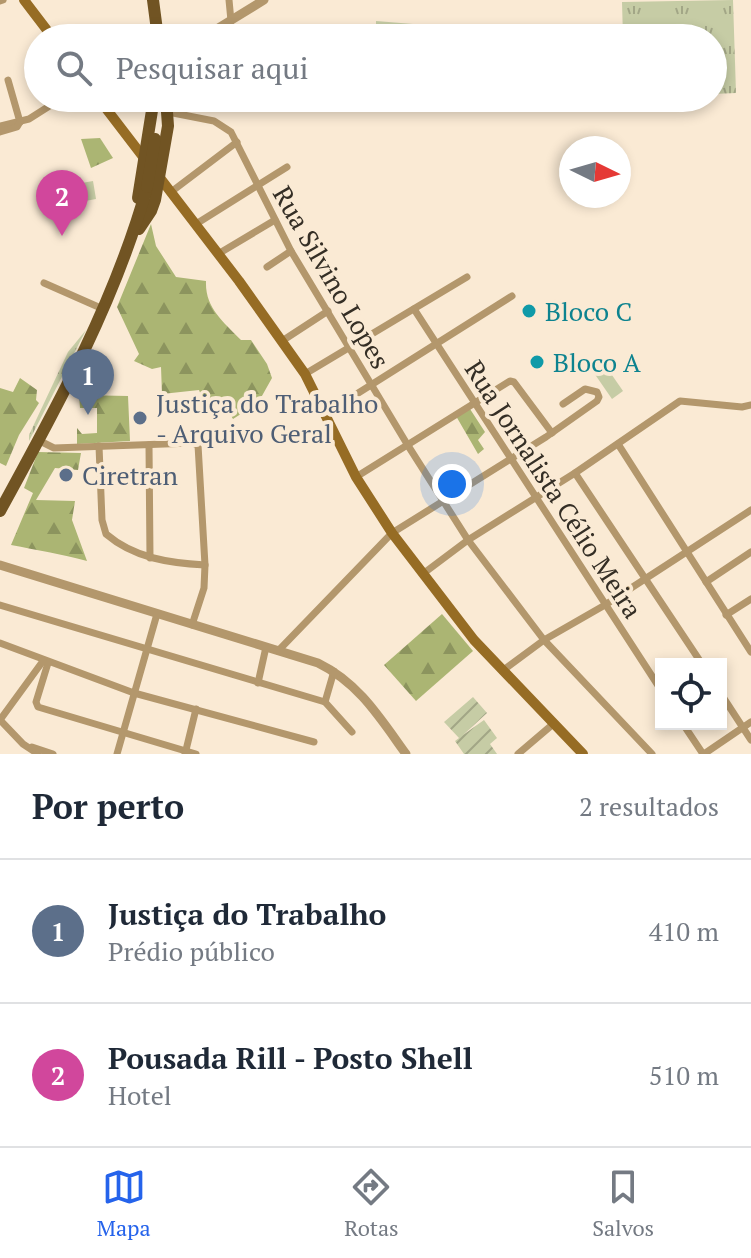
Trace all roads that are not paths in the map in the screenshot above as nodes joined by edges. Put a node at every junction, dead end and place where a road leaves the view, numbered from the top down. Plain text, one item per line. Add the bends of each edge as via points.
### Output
1 (24, 0) edge
2 (153, 0) edge
3 (229, 0) edge
4 (264, 0) edge
5 (231, 21) junction
6 (42, 24) edge
7 (156, 24) edge
8 (226, 24) edge
9 (8, 80) dead end
10 (38, 112) edge
11 (109, 112) edge
12 (154, 112) edge
13 (156, 112) edge
14 (166, 112) edge
15 (188, 112) edge
16 (20, 122) junction
17 (0, 126) edge
18 (0, 132) edge
19 (237, 142) junction
20 (145, 159) junction
21 (287, 167) dead end
22 (160, 177) junction
23 (256, 186) junction
24 (171, 192) junction
25 (275, 220) junction
26 (196, 224) junction
27 (135, 232) junction
28 (129, 245) junction
29 (291, 251) junction
30 (218, 254) junction
31 (267, 267) dead end
32 (467, 277) dead end
33 (44, 283) dead end
34 (512, 296) dead end
35 (414, 309) junction
36 (105, 310) junction
37 (328, 311) junction
38 (282, 341) junction
39 (438, 344) junction
40 (352, 348) junction
41 (305, 374) junction
42 (372, 386) junction
43 (474, 401) junction
44 (563, 404) dead end
45 (751, 405) edge
46 (325, 414) junction
47 (552, 433) junction
48 (38, 440) junction
49 (407, 444) junction
50 (618, 444) junction
51 (149, 445) junction
52 (99, 446) junction
53 (511, 459) junction
54 (575, 473) junction
55 (356, 477) junction
56 (535, 498) junction
57 (444, 500) junction
58 (751, 510) edge
59 (0, 511) edge
60 (392, 533) junction
61 (468, 540) junction
62 (687, 551) junction
63 (751, 552) edge
64 (150, 558) junction
65 (0, 565) edge
66 (205, 565) junction
67 (424, 573) junction
68 (646, 578) junction
69 (706, 582) junction
70 (751, 599) edge
71 (0, 605) edge
72 (605, 605) junction
73 (157, 614) junction
74 (726, 615) junction
75 (192, 625) junction
76 (544, 640) junction
77 (0, 643) edge
78 (266, 647) junction
79 (749, 647) edge
80 (148, 649) junction
81 (278, 651) junction
82 (698, 658) edge
83 (45, 662) junction
84 (334, 671) junction
85 (502, 671) junction
86 (655, 681) edge
87 (258, 683) junction
88 (134, 693) junction
89 (325, 702) junction
90 (727, 703) edge
91 (196, 709) junction
92 (0, 720) edge
93 (751, 722) edge
94 (552, 725) junction
95 (743, 728) junction
96 (687, 730) edge
97 (122, 732) junction
98 (352, 732) dead end
99 (751, 740) edge
100 (314, 742) dead end
101 (23, 744) junction
102 (186, 752) edge
103 (38, 754) edge
104 (53, 754) edge
105 (117, 754) edge
106 (196, 754) edge
107 (406, 754) edge
108 (518, 754) edge
109 (583, 754) edge
110 (652, 754) edge
111 (703, 754) edge

1 - 6 main road
2 - 7 main road
3 - 5 street
4 - 5 street
5 - 8 street
9 - 16 street
10 - 16 street
11 - 20 main road
12 - 20 main road
13 - 27 main road, bridge
14 - 22 main road
15 - 19 street via 214,121
16 - 17 street
16 - 18 street
19 - 23 street, Rua Silvino Lopes
19 - 24 street
20 - 22 main road
20 - 28 main road
21 - 23 street
22 - 24 main road
22 - 27 main road via 151,211
23 - 25 street, Rua Silvino Lopes
23 - 26 street
24 - 26 main road
25 - 29 street, Rua Silvino Lopes
25 - 30 street
26 - 30 main road
27 - 28 main road
28 - 36 main road
29 - 31 street
29 - 37 street, Rua Silvino Lopes
30 - 38 main road
32 - 35 street
33 - 36 street
34 - 39 street
35 - 39 street, Rua Jornalista Célio Meira
35 - 40 street
36 - 48 main road
37 - 38 street
37 - 40 street, Rua Silvino Lopes
38 - 41 main road
39 - 42 street
39 - 43 street, Rua Jornalista Célio Meira
40 - 41 street
40 - 42 street, Rua Silvino Lopes
41 - 46 main road
42 - 46 street
42 - 49 street, Rua Silvino Lopes
43 - 47 street via 514,382
43 - 49 street
43 - 53 street, Rua Jornalista Célio Meira
44 - 47 street via 585,389 599,397
45 - 50 street via 680,401
46 - 55 main road
47 - 53 street
48 - 52 street via 54,448
48 - 59 main road
49 - 55 street
49 - 57 street, Rua Silvino Lopes
50 - 54 street
50 - 62 street
51 - 52 street
51 - 64 street
51 - 66 street via 199,448
52 - 64 street via 103,528 111,538
53 - 56 street, Rua Jornalista Célio Meira
53 - 57 street
54 - 56 street
54 - 68 street
55 - 60 main road
56 - 61 street
56 - 72 street, Rua Jornalista Célio Meira
57 - 60 street
57 - 61 street, Rua Silvino Lopes
58 - 62 street
60 - 67 main road
60 - 81 street
61 - 67 street
61 - 76 street, Rua Silvino Lopes
62 - 68 street
62 - 69 street
63 - 69 street
64 - 66 street
65 - 73 street
66 - 75 street
67 - 85 main road
68 - 72 street
68 - 82 street
69 - 74 street
70 - 74 street
71 - 80 street
72 - 76 street
72 - 86 street, Rua Jornalista Célio Meira
73 - 75 street
73 - 80 street
74 - 79 street
75 - 78 street
76 - 85 street
76 - 110 street, Rua Silvino Lopes
77 - 83 street
78 - 81 street
78 - 87 street
80 - 87 street
80 - 88 street
81 - 84 street
83 - 88 street
83 - 92 street
83 - 97 street via 38,707
84 - 89 street
84 - 107 street via 368,700
85 - 94 main road
87 - 89 street
88 - 91 street
88 - 97 street
89 - 98 street
90 - 95 street
91 - 100 street
91 - 102 street
92 - 101 street
93 - 95 street
94 - 108 street
94 - 109 main road
95 - 99 street
95 - 111 street
96 - 111 street
97 - 102 street
97 - 105 street
101 - 103 street
101 - 104 street
102 - 106 street

